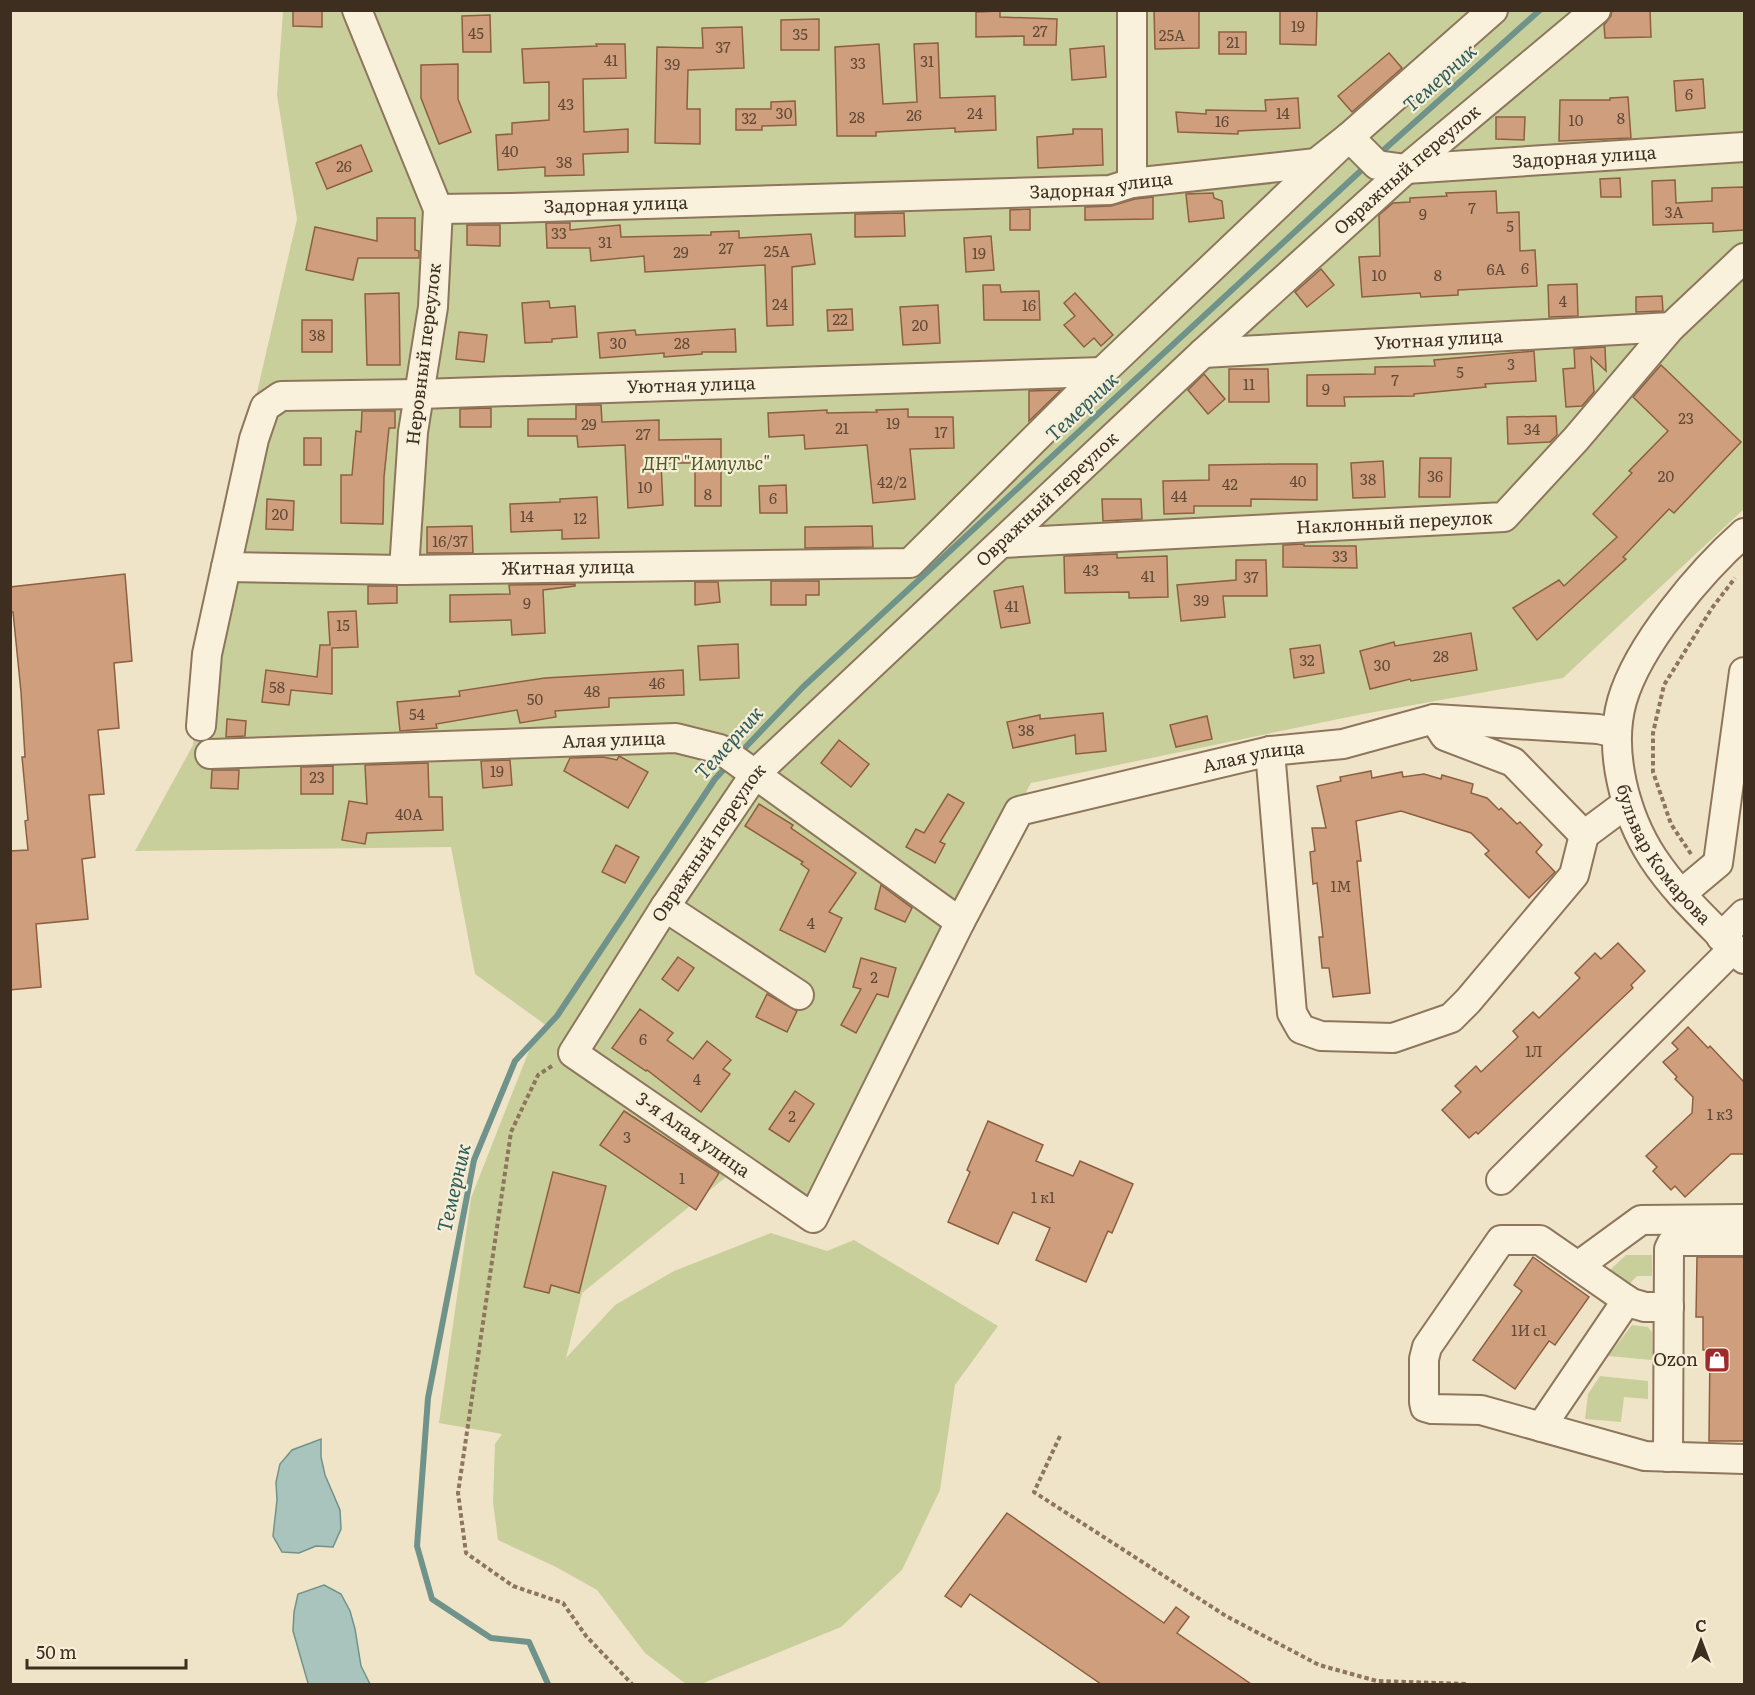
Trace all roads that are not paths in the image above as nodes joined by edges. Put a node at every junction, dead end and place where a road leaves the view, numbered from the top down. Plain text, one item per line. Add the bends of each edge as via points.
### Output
1 (357, 10) edge
2 (1132, 10) edge
3 (1493, 10) edge
4 (1596, 10) edge
5 (1349, 137) junction
6 (1744, 147) edge
7 (1406, 169) junction
8 (1132, 183) junction
9 (438, 208) junction
10 (1744, 258) edge
11 (1671, 327) junction
12 (1203, 353) junction
13 (1102, 372) junction
14 (420, 394) junction
15 (1003, 543) junction
16 (1739, 552) edge
17 (226, 567) junction
18 (404, 570) junction
19 (1744, 672) edge
20 (1434, 719) junction
21 (201, 726) dead end
22 (1616, 733) junction
23 (1270, 751) junction
24 (210, 754) dead end
25 (755, 774) junction
26 (1627, 803) junction
27 (1584, 835) junction
28 (1681, 894) junction
29 (665, 908) junction
30 (1744, 914) edge
31 (960, 922) junction
32 (1733, 948) edge
33 (800, 994) dead end
34 (573, 1053) joint
35 (1501, 1180) dead end
36 (813, 1218) joint
37 (1744, 1220) edge
38 (1744, 1241) edge
39 (1578, 1266) junction
40 (1627, 1300) junction
41 (1669, 1307) junction
42 (1540, 1427) junction
43 (1668, 1457) junction
44 (1744, 1459) edge

1 - 9 street, Неровный переулок
2 - 8 street
3 - 5 street
4 - 7 street, Овражный переулок
5 - 7 street, Задорная улица via 1377,165
5 - 8 street, Задорная улица via 1316,163
5 - 13 street
6 - 7 street, Задорная улица
7 - 12 street, Овражный переулок
8 - 9 street, Задорная улица via 1110,190
9 - 14 street, Неровный переулок via 433,307
10 - 11 street, Наклонный переулок
11 - 12 street, Уютная улица
11 - 15 street, Наклонный переулок via 1504,517
12 - 15 street, Овражный переулок
13 - 14 street, Уютная улица
13 - 18 street, Житная улица via 910,563
14 - 17 street, Уютная улица via 281,396 265,407 254,439
14 - 18 street, Неровный переулок via 413,432
15 - 25 street, Овражный переулок
16 - 22 street, бульвар Комарова via 1706,570 1655,636 1622,700
17 - 18 street, Житная улица
17 - 21 street via 207,654
19 - 28 street via 1718,863
20 - 22 street, Алая улица
20 - 23 street, Алая улица via 1343,744
20 - 27 street via 1445,736 1513,762
22 - 26 street, бульвар Комарова
23 - 27 street via 1292,1013 1301,1029 1321,1036 1393,1038 1452,1018 1574,875
23 - 31 street, Алая улица via 1018,810
24 - 25 street, Алая улица via 676,738 720,749
25 - 29 street, Овражный переулок
25 - 31 street, Алая улица
26 - 27 street
26 - 28 street, бульвар Комарова via 1653,858
28 - 32 street, бульвар Комарова
29 - 33 street
29 - 34 street, Овражный переулок
30 - 32 street
31 - 36 street, Алая улица
32 - 35 street
34 - 36 street, 3-я Алая улица
37 - 39 street via 1641,1220
38 - 41 street via 1672,1243
39 - 40 street
39 - 42 street via 1540,1240 1501,1240 1425,1353 1425,1407 1481,1410
40 - 41 street via 1637,1306
40 - 42 street
41 - 43 street
42 - 43 street via 1645,1456
43 - 44 street

